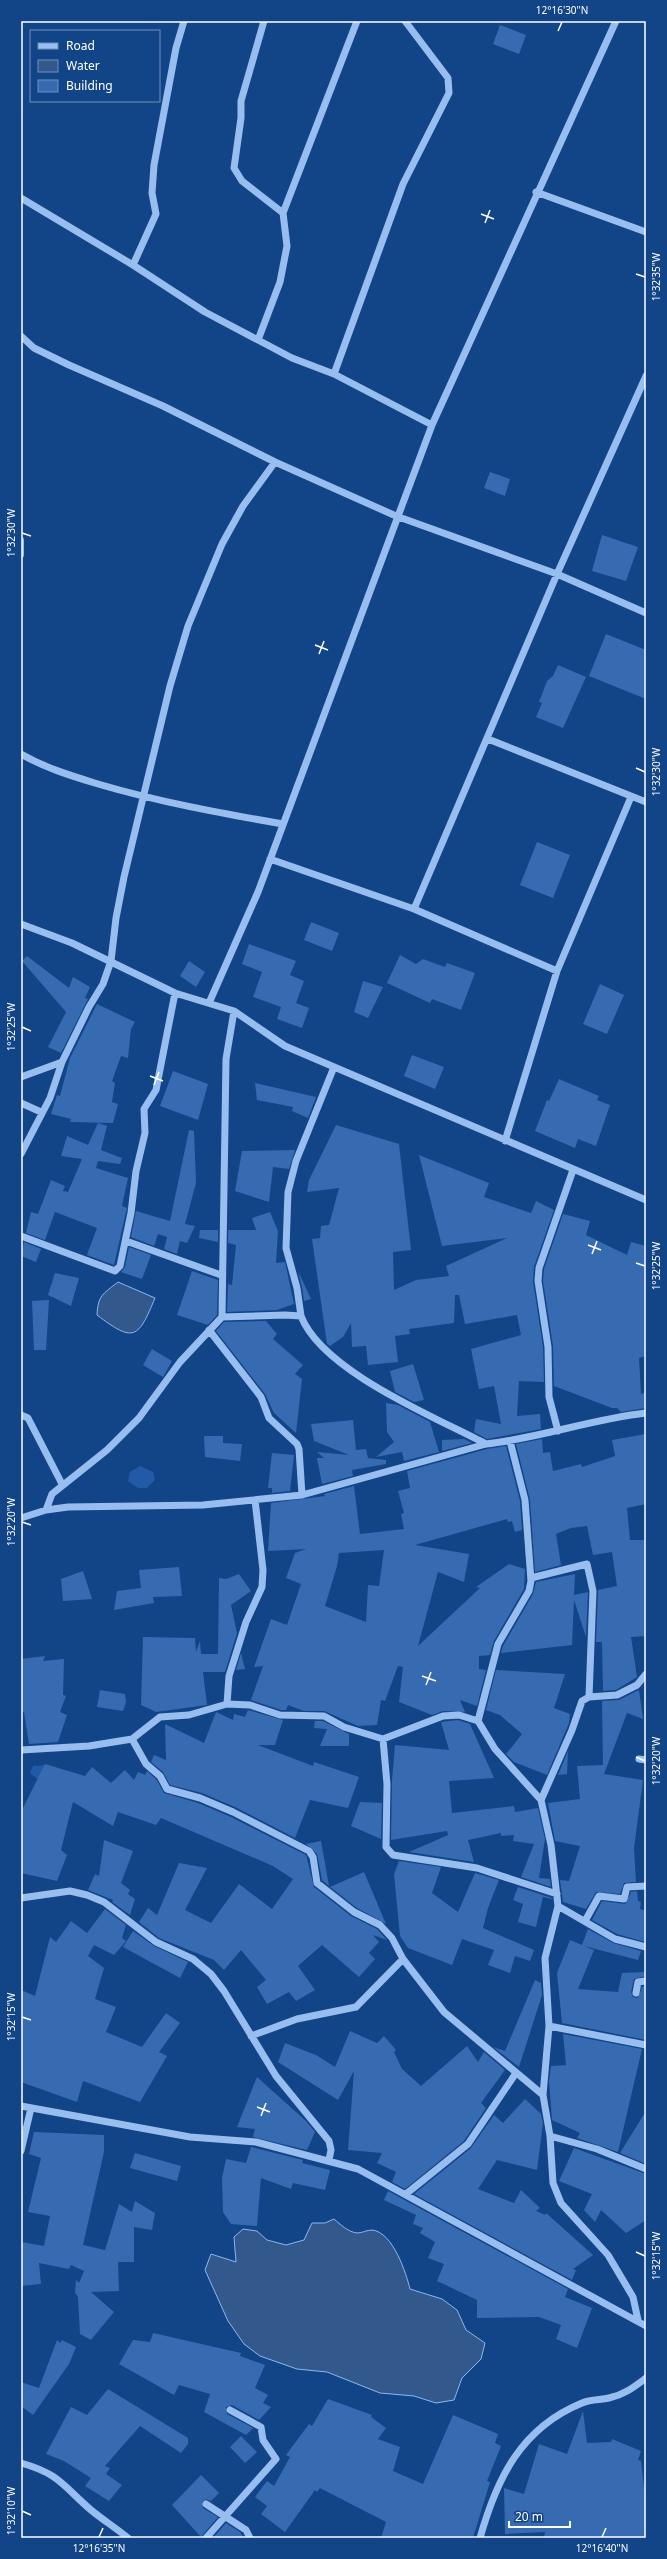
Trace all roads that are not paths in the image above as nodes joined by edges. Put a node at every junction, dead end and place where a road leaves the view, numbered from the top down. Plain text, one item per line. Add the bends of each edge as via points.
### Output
1 (184, 21) edge
2 (264, 21) edge
3 (357, 21) edge
4 (405, 21) edge
5 (616, 21) edge
6 (536, 192) junction
7 (21, 198) edge
8 (282, 213) junction
9 (646, 232) edge
10 (133, 265) junction
11 (21, 336) edge
12 (258, 340) junction
13 (334, 374) junction
14 (646, 376) edge
15 (432, 425) junction
16 (275, 462) junction
17 (396, 516) junction
18 (557, 574) junction
19 (646, 613) edge
20 (488, 740) junction
21 (21, 754) edge
22 (631, 797) junction
23 (144, 798) junction
24 (646, 802) edge
25 (283, 824) junction
26 (270, 859) junction
27 (414, 909) junction
28 (21, 924) edge
29 (111, 961) junction
30 (557, 971) junction
31 (175, 992) junction
32 (209, 1003) junction
33 (234, 1011) junction
34 (62, 1062) junction
35 (334, 1067) junction
36 (21, 1077) edge
37 (21, 1103) edge
38 (41, 1112) junction
39 (505, 1141) junction
40 (21, 1154) edge
41 (574, 1170) junction
42 (646, 1200) edge
43 (21, 1236) edge
44 (126, 1241) junction
45 (221, 1275) junction
46 (301, 1316) junction
47 (222, 1317) junction
48 (209, 1330) junction
49 (646, 1413) edge
50 (21, 1415) edge
51 (558, 1431) junction
52 (510, 1441) junction
53 (486, 1444) junction
54 (62, 1484) junction
55 (302, 1495) junction
56 (255, 1500) junction
57 (46, 1510) junction
58 (21, 1518) edge
59 (531, 1578) junction
60 (646, 1674) edge
61 (588, 1697) junction
62 (227, 1704) junction
63 (478, 1721) junction
64 (132, 1739) junction
65 (383, 1739) junction
66 (21, 1750) edge
67 (541, 1800) junction
68 (646, 1886) edge
69 (557, 1894) junction
70 (21, 1898) edge
71 (558, 1906) junction
72 (585, 1921) junction
73 (646, 1947) edge
74 (403, 1959) junction
75 (646, 1981) edge
76 (636, 1993) dead end
77 (549, 2026) junction
78 (251, 2036) junction
79 (646, 2045) edge
80 (516, 2074) junction
81 (543, 2095) junction
82 (21, 2106) edge
83 (31, 2108) junction
84 (550, 2136) junction
85 (21, 2151) edge
86 (329, 2160) junction
87 (646, 2169) edge
88 (406, 2194) junction
89 (638, 2320) junction
90 (646, 2326) edge
91 (646, 2378) edge
92 (230, 2410) dead end
93 (21, 2463) edge
94 (206, 2504) dead end
95 (225, 2515) junction
96 (128, 2538) edge
97 (206, 2538) edge
98 (250, 2538) edge
99 (480, 2538) edge

1 - 10 street via 176,48 154,165 152,193 156,214
2 - 8 street via 241,101 234,168 242,181
3 - 8 street
4 - 13 street via 448,78 449,93 403,184
5 - 6 street
6 - 9 street
6 - 15 street
7 - 10 street
8 - 12 street via 287,246 280,282
10 - 12 street via 193,304
11 - 16 street via 34,348 163,406
12 - 13 street via 292,358
13 - 15 street
14 - 18 street
15 - 17 street
16 - 17 street
16 - 23 street via 243,506 222,544 188,626 170,686
17 - 18 street
17 - 25 street
18 - 19 street
18 - 20 street
20 - 22 street
20 - 27 street
21 - 23 street via 34,762 71,776
22 - 24 street
22 - 30 street
23 - 25 street
23 - 29 street via 124,876
25 - 26 street
26 - 27 street
26 - 32 street
27 - 30 street
28 - 29 street
29 - 31 street
29 - 34 street via 103,984
30 - 39 street
31 - 32 street
31 - 44 street via 156,1090 144,1110 145,1133 136,1171
32 - 33 street
33 - 35 street via 285,1046
33 - 45 street via 226,1059
34 - 36 street
34 - 38 street via 50,1098
35 - 39 street
35 - 46 street via 306,1136 288,1192 286,1248 297,1288
37 - 38 street
38 - 40 street
39 - 41 street
41 - 42 street
41 - 51 street via 539,1268 538,1281 548,1348 549,1396
43 - 44 street via 115,1270 120,1266
44 - 45 street
45 - 47 street
46 - 47 street
46 - 53 street via 306,1330 346,1369
47 - 48 street
48 - 54 street via 180,1362 139,1418 107,1450
48 - 55 street via 261,1397 269,1418 297,1444
49 - 51 street via 611,1417
50 - 54 street via 28,1418
51 - 52 street
52 - 53 street
52 - 59 street via 525,1500
53 - 55 street
54 - 57 street via 52,1494
55 - 56 street
56 - 57 street via 202,1505 68,1507
56 - 62 street via 263,1570 262,1587 246,1622 229,1676
57 - 58 street
59 - 61 street via 587,1564 593,1591
59 - 63 street via 529,1591 498,1644
60 - 61 street via 637,1685 617,1695
61 - 67 street via 582,1701
62 - 64 street via 189,1715 160,1717
62 - 65 street via 250,1704 280,1715 324,1716 344,1727
63 - 65 street via 451,1714
63 - 67 street via 495,1748
64 - 66 street via 89,1746
64 - 74 street via 146,1764 160,1776 167,1790 200,1798 234,1812 309,1851 313,1857 317,1883 354,1912 380,1925 392,1938
65 - 69 street via 387,1784 386,1847 392,1855 497,1872
67 - 69 street via 551,1844
68 - 72 street via 627,1887 624,1899 599,1896
69 - 71 street
70 - 78 street via 70,1891 104,1902 156,1942 193,1958 211,1974
71 - 72 street
71 - 77 street via 545,1951
72 - 73 street via 615,1939
74 - 78 street via 356,2007 297,2020
74 - 80 street via 444,2012
75 - 76 street via 638,1982
77 - 79 street
77 - 81 street
78 - 86 street via 276,2076 329,2142
80 - 81 street
80 - 88 street via 468,2144
81 - 84 street
82 - 83 street
83 - 85 street
83 - 86 street via 190,2137 256,2142
84 - 87 street via 597,2149
84 - 89 street via 553,2183 561,2203 608,2255 633,2297
86 - 88 street via 358,2169
88 - 89 street via 523,2260
89 - 90 street
91 - 99 street via 619,2396 586,2401 572,2408 524,2443 514,2454 496,2491
92 - 95 street via 261,2427 263,2440 276,2458
93 - 96 street via 48,2472 67,2485 89,2508
94 - 95 street
95 - 97 street
95 - 98 street via 246,2530

